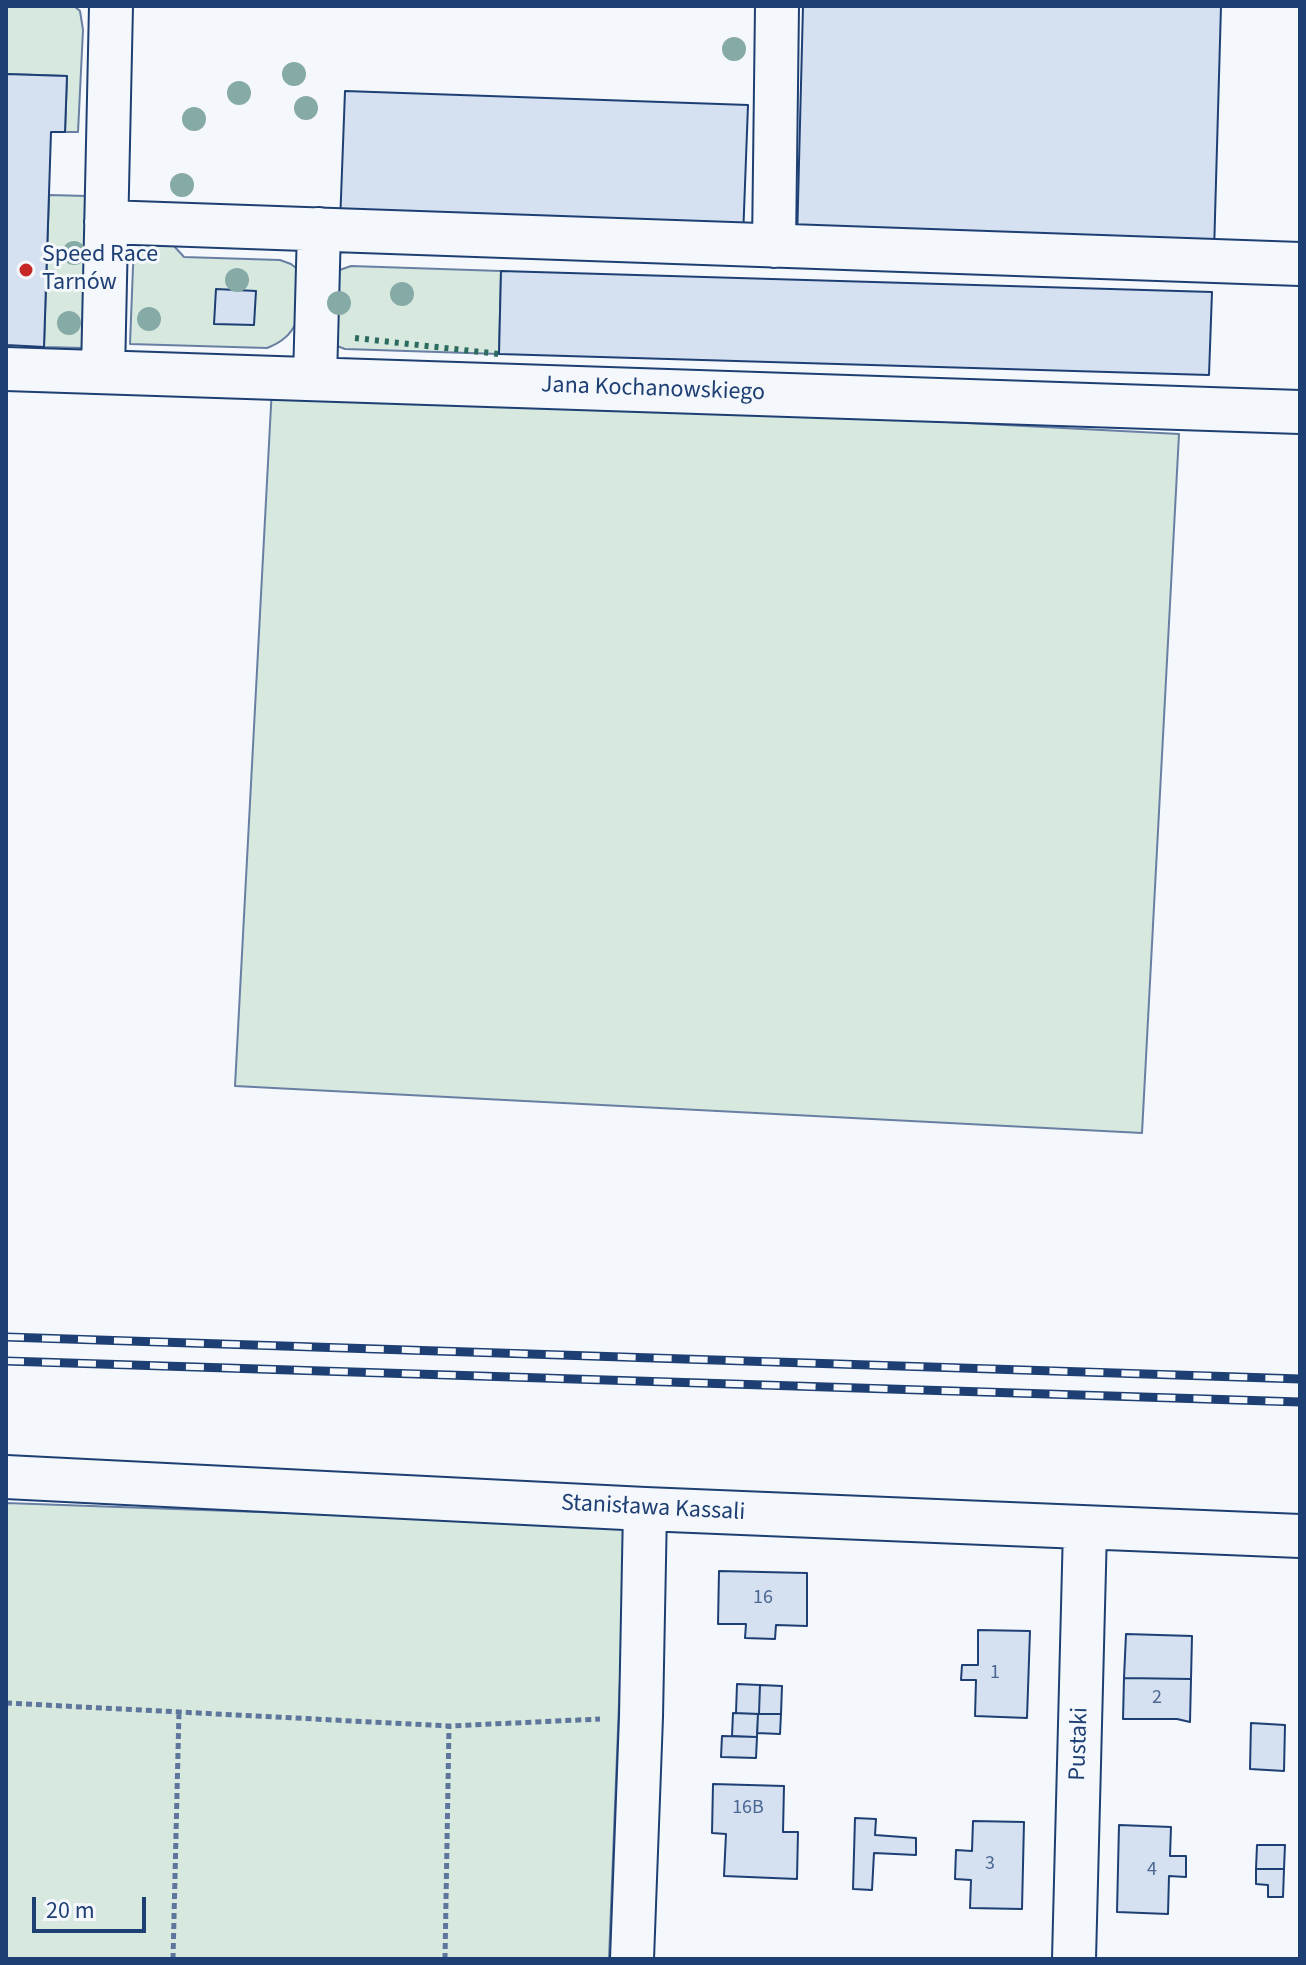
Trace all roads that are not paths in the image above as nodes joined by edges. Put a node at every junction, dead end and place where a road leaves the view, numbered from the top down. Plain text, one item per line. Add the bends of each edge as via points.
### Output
1 (111, 6) edge
2 (777, 6) edge
3 (106, 222) junction
4 (319, 229) junction
5 (774, 246) junction
6 (1300, 264) edge
7 (6, 369) edge
8 (103, 372) junction
9 (315, 379) junction
10 (1300, 412) edge
11 (6, 1477) edge
12 (645, 1509) junction
13 (1085, 1529) junction
14 (1300, 1536) edge
15 (632, 1959) edge
16 (1074, 1959) edge

1 - 3 street
2 - 5 street
3 - 4 street
3 - 8 street
4 - 5 street
4 - 9 street
5 - 6 street
7 - 8 street, Jana Kochanowskiego
8 - 9 street, Jana Kochanowskiego
9 - 10 street, Jana Kochanowskiego
11 - 12 street, Stanisława Kassali
12 - 13 street, Stanisława Kassali
12 - 15 street
13 - 14 street, Stanisława Kassali
13 - 16 street, Pustaki

